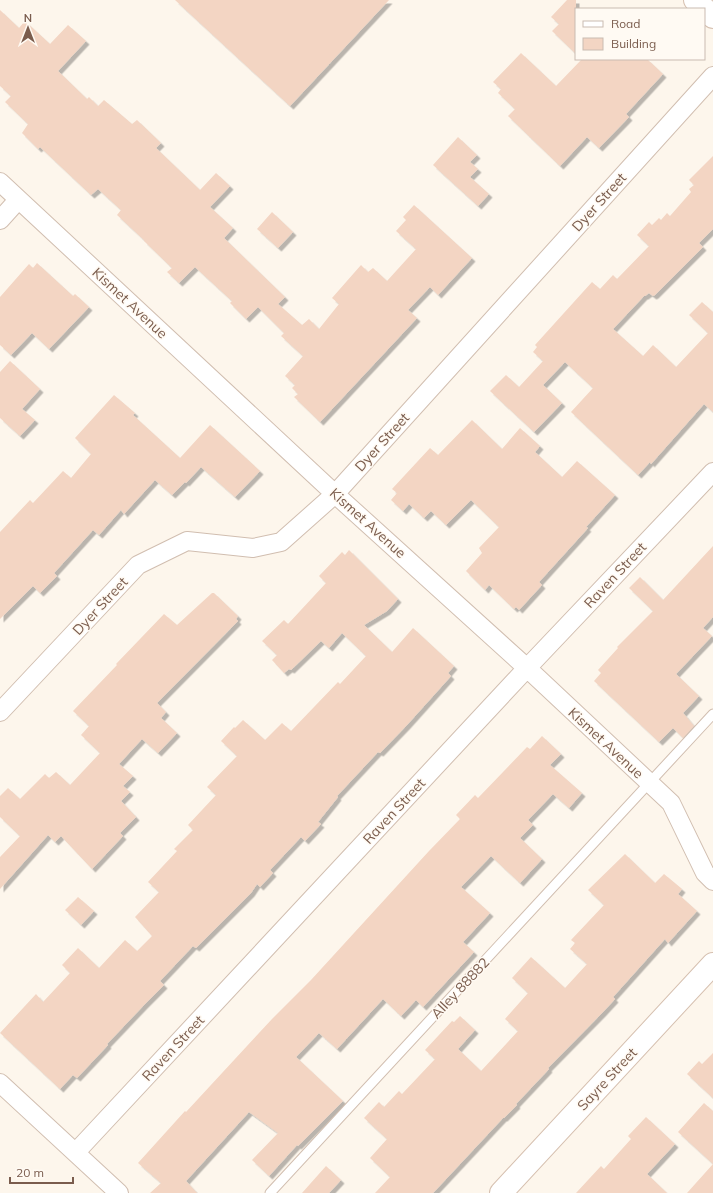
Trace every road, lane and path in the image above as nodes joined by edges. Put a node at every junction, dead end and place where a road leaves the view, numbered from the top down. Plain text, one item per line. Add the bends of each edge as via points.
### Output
1 (695, 0) edge
2 (703, 8) edge
3 (705, 9) edge
4 (713, 17) edge
5 (713, 76) edge
6 (0, 182) edge
7 (18, 200) junction
8 (0, 220) edge
9 (713, 472) edge
10 (335, 494) junction
11 (527, 668) junction
12 (0, 712) edge
13 (713, 714) edge
14 (650, 784) junction
15 (713, 881) edge
16 (713, 964) edge
17 (0, 1083) edge
18 (76, 1152) junction
19 (119, 1193) edge
20 (270, 1193) edge
21 (501, 1193) edge

1 - 2 street
3 - 4 street
5 - 10 street, Dyer Street
6 - 7 street, Kismet Avenue
7 - 8 street
7 - 10 street, Kismet Avenue
9 - 11 street, Raven Street
10 - 11 street, Kismet Avenue
10 - 12 street, Dyer Street via 281,542 253,548 187,541 138,566
11 - 14 street, Kismet Avenue
11 - 18 street, Raven Street
13 - 14 lane, Alley 88882
14 - 15 street, Kismet Avenue via 671,803 705,873
14 - 20 lane, Alley 88882
16 - 21 street, Sayre Street
17 - 18 street
18 - 19 street

